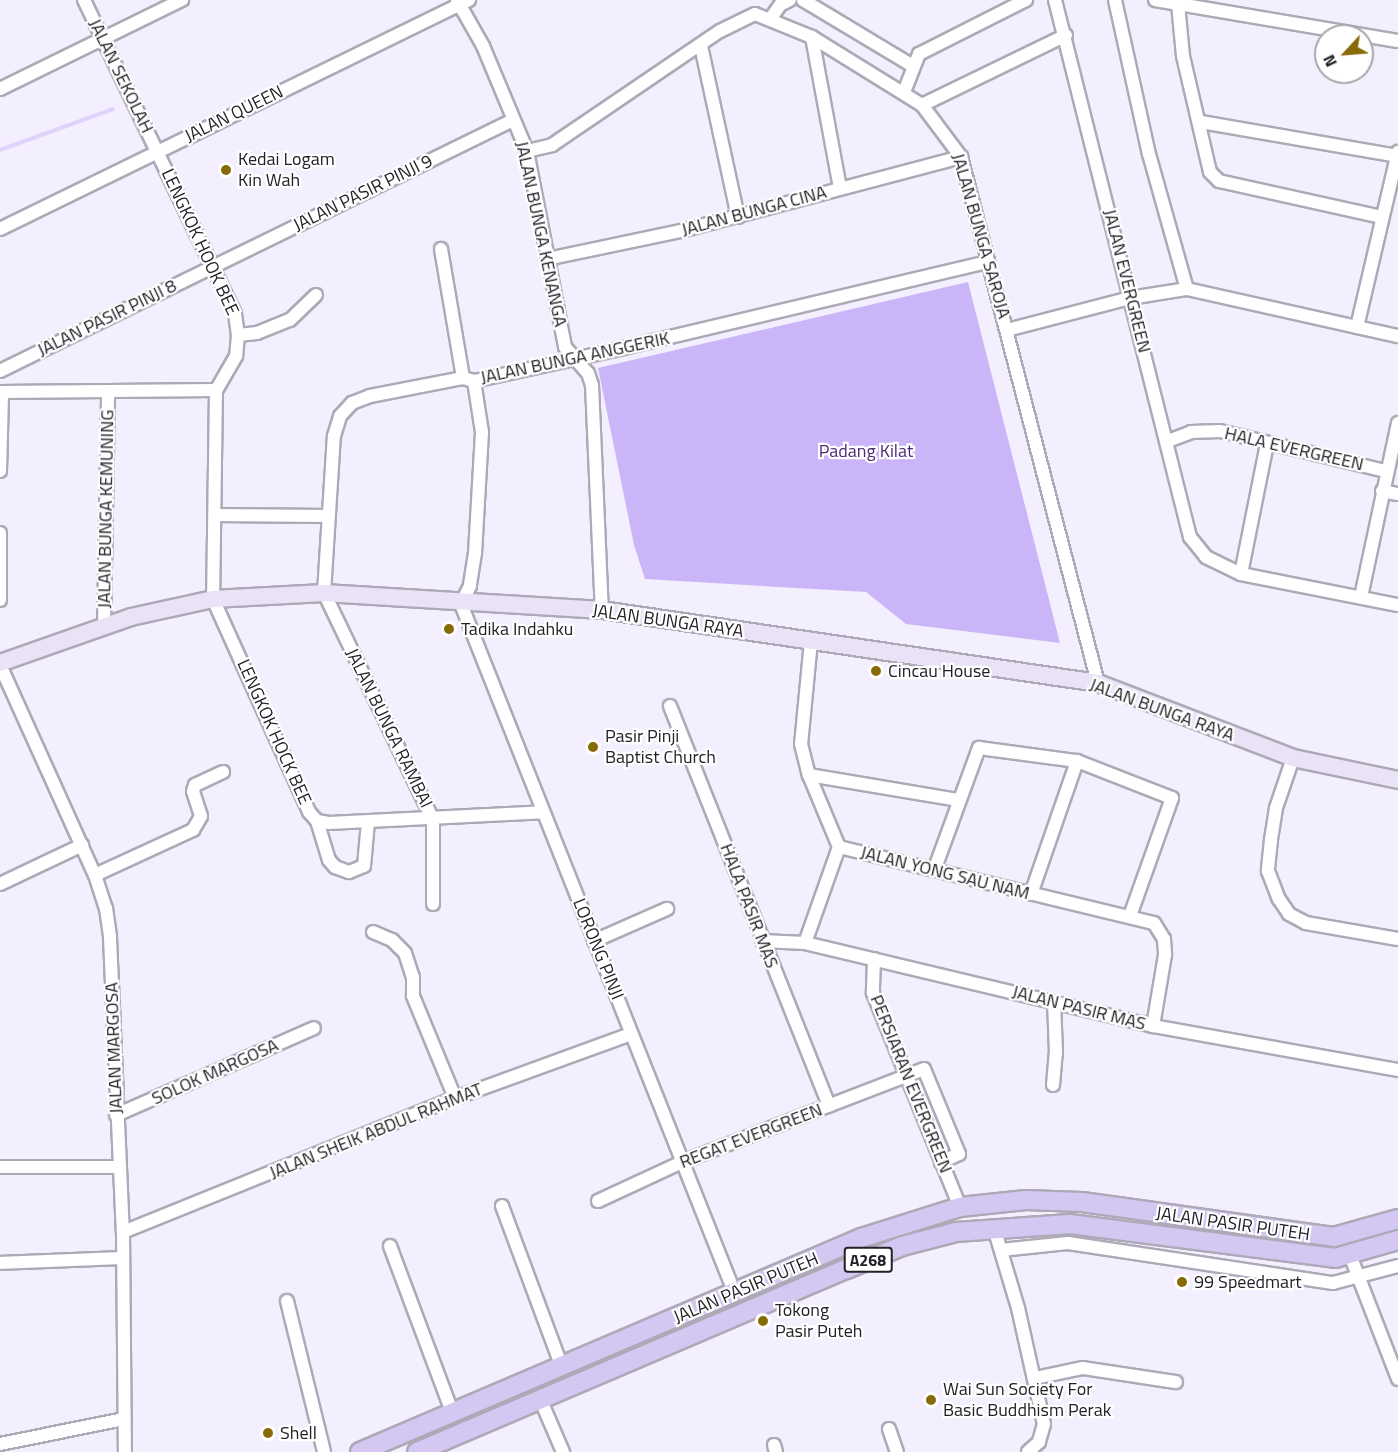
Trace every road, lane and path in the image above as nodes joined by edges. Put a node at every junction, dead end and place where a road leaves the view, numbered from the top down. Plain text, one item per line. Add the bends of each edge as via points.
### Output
1 (84, 0) edge
2 (183, 0) edge
3 (790, 0) edge
4 (803, 0) edge
5 (1026, 0) edge
6 (1055, 0) edge
7 (1115, 0) edge
8 (1155, 0) edge
9 (461, 2) edge
10 (1178, 4) junction
11 (771, 18) junction
12 (1066, 35) junction
13 (812, 37) junction
14 (103, 39) junction
15 (1398, 41) edge
16 (701, 46) junction
17 (913, 66) junction
18 (0, 89) edge
19 (904, 92) junction
20 (922, 105) junction
21 (513, 120) junction
22 (1201, 122) junction
23 (158, 151) junction
24 (527, 151) junction
25 (1398, 154) edge
26 (961, 157) junction
27 (840, 188) junction
28 (738, 217) junction
29 (1381, 217) junction
30 (0, 229) edge
31 (441, 249) dead end
32 (547, 259) junction
33 (988, 262) junction
34 (214, 266) junction
35 (1187, 289) junction
36 (316, 295) dead end
37 (1130, 298) junction
38 (1357, 327) junction
39 (1007, 330) junction
40 (238, 334) junction
41 (1398, 336) edge
42 (570, 357) junction
43 (0, 371) edge
44 (469, 379) junction
45 (216, 390) junction
46 (108, 391) junction
47 (1, 392) edge
48 (1398, 423) edge
49 (1168, 441) junction
50 (1267, 444) junction
51 (1395, 446) edge
52 (0, 471) edge
53 (1385, 471) junction
54 (1382, 491) junction
55 (1398, 494) edge
56 (214, 515) junction
57 (328, 516) junction
58 (0, 533) edge
59 (1241, 574) junction
60 (324, 593) junction
61 (1361, 597) junction
62 (213, 599) junction
63 (0, 600) edge
64 (461, 604) junction
65 (1398, 605) edge
66 (602, 610) junction
67 (104, 627) junction
68 (811, 641) junction
69 (0, 664) edge
70 (1098, 683) junction
71 (670, 706) dead end
72 (1293, 758) junction
73 (1077, 761) junction
74 (223, 772) dead end
75 (809, 775) junction
76 (1398, 780) edge
77 (959, 800) junction
78 (543, 812) junction
79 (434, 820) junction
80 (317, 821) junction
81 (368, 822) junction
82 (82, 846) junction
83 (839, 847) junction
84 (935, 868) junction
85 (95, 875) junction
86 (0, 885) edge
87 (1031, 894) junction
88 (433, 904) dead end
89 (667, 909) dead end
90 (1130, 916) junction
91 (373, 932) dead end
92 (1398, 939) edge
93 (594, 941) junction
94 (762, 941) junction
95 (805, 943) junction
96 (874, 959) junction
97 (1054, 1002) junction
98 (1154, 1026) junction
99 (314, 1028) dead end
100 (631, 1034) junction
101 (1398, 1070) edge
102 (907, 1076) junction
103 (1053, 1085) dead end
104 (455, 1098) junction
105 (829, 1106) junction
106 (116, 1115) junction
107 (682, 1162) junction
108 (941, 1162) junction
109 (0, 1167) edge
110 (118, 1167) junction
111 (598, 1201) dead end
112 (502, 1206) dead end
113 (960, 1208) junction
114 (1398, 1219) edge
115 (994, 1228) junction
116 (1267, 1230) junction
117 (123, 1232) junction
118 (1398, 1240) edge
119 (1202, 1241) junction
120 (390, 1246) dead end
121 (1001, 1250) junction
122 (1350, 1255) junction
123 (122, 1258) junction
124 (0, 1263) edge
125 (1199, 1264) junction
126 (1398, 1266) edge
127 (1358, 1277) junction
128 (735, 1294) junction
129 (287, 1301) dead end
130 (562, 1367) junction
131 (1035, 1378) junction
132 (1398, 1379) edge
133 (1176, 1382) dead end
134 (541, 1401) junction
135 (452, 1412) junction
136 (124, 1419) junction
137 (889, 1428) dead end
138 (0, 1444) edge
139 (125, 1452) edge
140 (324, 1452) edge
141 (360, 1452) edge
142 (417, 1452) edge
143 (563, 1452) edge
144 (897, 1452) edge
145 (1028, 1452) edge

1 - 14 street, JALAN SEKOLAH
2 - 14 street
3 - 11 street via 780,5
4 - 17 street
5 - 17 street via 933,44 919,54
6 - 12 street, JALAN EVERGREEN
7 - 35 street via 1149,154
8 - 10 street
9 - 21 street, JALAN BUNGA KENANGA
9 - 23 street, JALAN QUEEN
10 - 15 street
10 - 22 street via 1183,56
11 - 13 street, JALAN BUNGA SAROJA
11 - 16 street, JALAN BUNGA SAROJA via 755,14 739,20
12 - 20 street
12 - 37 street, JALAN EVERGREEN
13 - 19 street, JALAN BUNGA SAROJA
13 - 27 street
14 - 18 street
14 - 23 street, JALAN SEKOLAH
16 - 24 street, JALAN BUNGA SAROJA via 552,145
16 - 28 street
17 - 19 street
19 - 20 street, JALAN BUNGA SAROJA
20 - 26 street, JALAN BUNGA SAROJA
21 - 24 street, JALAN BUNGA KENANGA
21 - 34 street, JALAN PASIR PINJI 9
22 - 25 street
22 - 29 street via 1204,156 1210,172 1219,181
23 - 30 street, JALAN QUEEN
23 - 34 street, LENGKOK HOOK BEE
24 - 32 street, JALAN BUNGA KENANGA
25 - 29 street
26 - 27 street, JALAN BUNGA CINA
26 - 33 street, JALAN BUNGA SAROJA
27 - 28 street, JALAN BUNGA CINA
28 - 32 street, JALAN BUNGA CINA
29 - 38 street
31 - 44 street
32 - 42 street, JALAN BUNGA KENANGA
33 - 39 street, JALAN BUNGA SAROJA
33 - 42 street, JALAN BUNGA ANGGERIK via 734,324
34 - 40 street, LENGKOK HOOK BEE via 235,314
34 - 43 street, JALAN PASIR PINJI 8
35 - 37 street
35 - 38 street
36 - 40 street via 291,320 257,333
37 - 39 street
37 - 49 street, JALAN EVERGREEN
38 - 41 street
39 - 70 street, JALAN BUNGA SAROJA
40 - 45 street via 236,356
42 - 44 street, JALAN BUNGA ANGGERIK
42 - 66 street, JALAN BUNGA KENANGA via 588,373 592,385
44 - 57 street, JALAN BUNGA ANGGERIK via 352,403 340,416 334,436
44 - 64 street via 482,432 475,553 470,586
45 - 46 street
45 - 56 street
46 - 47 street
46 - 67 street, JALAN BUNGA KEMUNING
47 - 52 street
48 - 51 street
49 - 50 street, HALA EVERGREEN via 1191,432 1220,431
49 - 59 street, JALAN EVERGREEN via 1190,537 1206,557
50 - 53 street, HALA EVERGREEN
50 - 59 street
51 - 53 street
53 - 54 street
54 - 55 street
54 - 61 street
56 - 57 street
56 - 62 street
57 - 60 street, JALAN BUNGA ANGGERIK
58 - 63 street
59 - 61 street
60 - 62 main road, JALAN BUNGA RAYA
60 - 64 main road, JALAN BUNGA RAYA
60 - 79 street, JALAN BUNGA RAMBAI
61 - 65 street
62 - 67 main road, JALAN BUNGA RAYA
62 - 80 street, LENGKOK HOCK BEE via 309,812
64 - 66 main road, JALAN BUNGA RAYA
64 - 78 street, LORONG PINJI
66 - 68 main road, JALAN BUNGA RAYA
67 - 69 main road, JALAN BUNGA RAYA
68 - 70 main road, JALAN BUNGA RAYA
68 - 75 street, JALAN YONG SAU NAM via 801,744
69 - 82 street, JALAN MARGOSA
70 - 72 main road, JALAN BUNGA RAYA
71 - 94 street, HALA PASIR MAS
72 - 76 main road, JALAN BUNGA RAYA
72 - 92 street via 1276,808 1271,840 1268,871 1278,899 1289,914 1306,923
73 - 77 street via 979,747
73 - 87 street
73 - 90 street via 1172,798
74 - 85 street via 195,785 201,816 193,830
75 - 77 street
75 - 83 street, JALAN YONG SAU NAM
77 - 84 street
78 - 79 street, LENGKOK HOCK BEE
78 - 93 street, LORONG PINJI
79 - 81 street, LENGKOK HOCK BEE
79 - 88 street, JALAN BUNGA RAMBAI
80 - 81 street, LENGKOK HOCK BEE
80 - 81 street via 329,860 349,872 364,866
82 - 85 street, JALAN MARGOSA
82 - 86 street
83 - 84 street, JALAN YONG SAU NAM
83 - 95 street
84 - 87 street, JALAN YONG SAU NAM
85 - 106 street, JALAN MARGOSA via 111,938
87 - 90 street, JALAN YONG SAU NAM
89 - 93 street
90 - 98 street, JALAN YONG SAU NAM via 1154,923 1164,939
91 - 104 street via 392,940 405,953 413,977 413,996
93 - 100 street, LORONG PINJI
94 - 95 street, JALAN PASIR MAS
94 - 105 street, HALA PASIR MAS
95 - 96 street, JALAN PASIR MAS
96 - 97 street, JALAN PASIR MAS
96 - 102 street, PERSIARAN EVERGREEN via 873,993
97 - 98 street, JALAN PASIR MAS
97 - 103 street
98 - 101 street, JALAN PASIR MAS
99 - 106 street, SOLOK MARGOSA
100 - 104 street, JALAN SHEIK ABDUL RAHMAT
100 - 107 street, LORONG PINJI
102 - 105 street, REGAT EVERGREEN
102 - 108 street, PERSIARAN EVERGREEN
102 - 108 street via 924,1069 959,1154
104 - 117 street, JALAN SHEIK ABDUL RAHMAT
105 - 107 street, REGAT EVERGREEN
106 - 110 street, JALAN MARGOSA
107 - 111 street, REGAT EVERGREEN
107 - 128 street, LORONG PINJI
108 - 113 street, PERSIARAN EVERGREEN
109 - 110 street
110 - 117 street, JALAN MARGOSA
112 - 130 street
113 - 116 main road, JALAN PASIR PUTEH / A268 via 1026,1200 1082,1202
113 - 128 main road, JALAN PASIR PUTEH / A268 via 861,1238
114 - 116 main road, JALAN PASIR PUTEH / A268 via 1342,1237
115 - 119 main road, JALAN PASIR PUTEH / A268 via 1070,1224
115 - 121 street
115 - 134 main road, JALAN PASIR PUTEH / A268 via 956,1232 902,1246
116 - 122 main road via 1279,1239 1341,1246
117 - 123 street, JALAN MARGOSA
118 - 122 main road, JALAN PASIR PUTEH / A268
119 - 122 main road, JALAN PASIR PUTEH / A268 via 1325,1257
119 - 125 street
120 - 135 street
121 - 125 street via 1068,1243
121 - 131 street
122 - 127 street
123 - 124 street
123 - 136 street, JALAN MARGOSA
125 - 127 street via 1333,1283
126 - 127 street
127 - 132 street
128 - 130 main road, JALAN PASIR PUTEH / A268
129 - 140 street
130 - 135 main road, JALAN PASIR PUTEH / A268
131 - 133 street via 1083,1368
131 - 145 street via 1044,1424 1039,1442
134 - 142 main road, JALAN PASIR PUTEH / A268
134 - 143 street
135 - 141 main road, JALAN PASIR PUTEH / A268
136 - 138 street
136 - 139 street, JALAN MARGOSA
137 - 144 street

